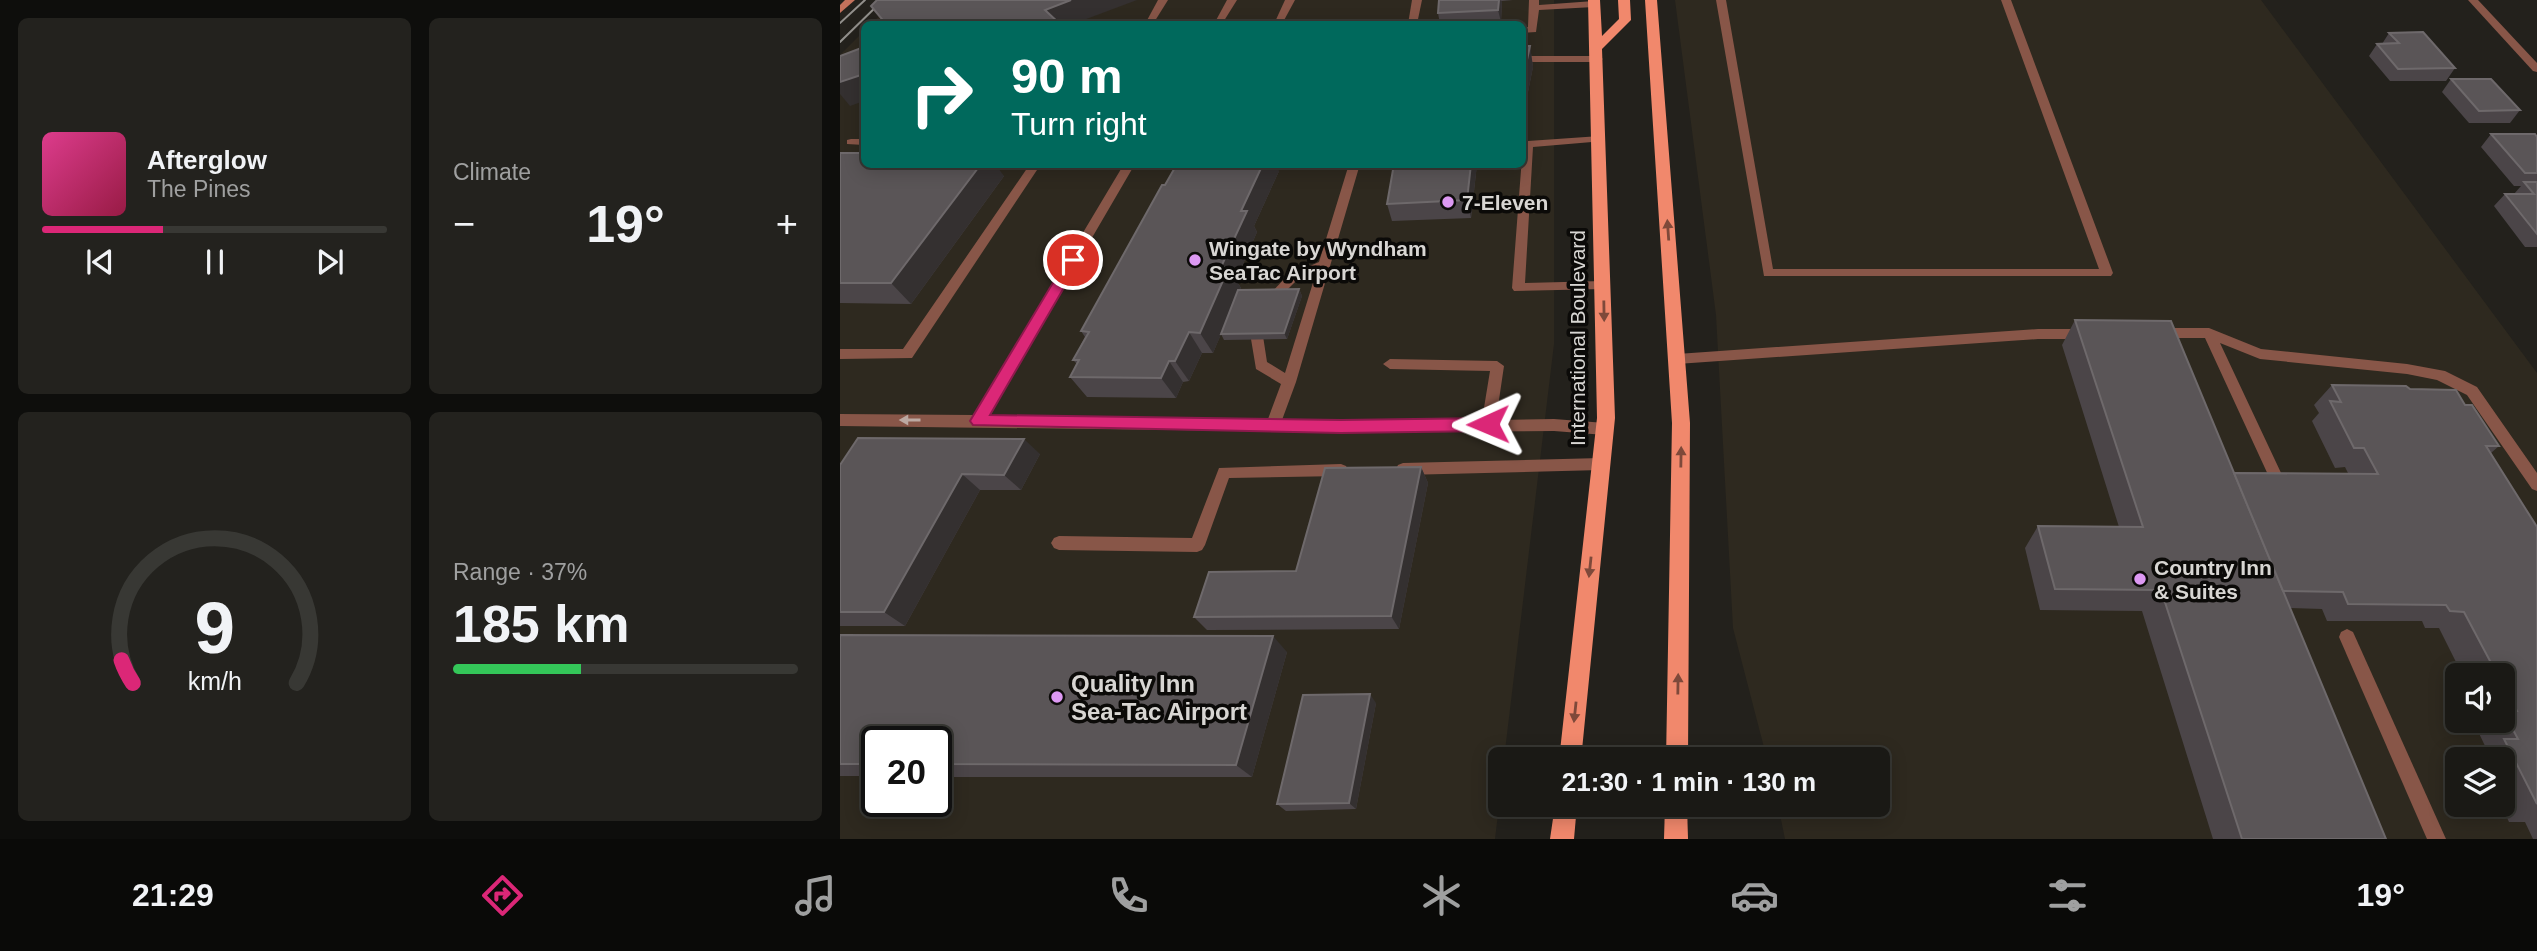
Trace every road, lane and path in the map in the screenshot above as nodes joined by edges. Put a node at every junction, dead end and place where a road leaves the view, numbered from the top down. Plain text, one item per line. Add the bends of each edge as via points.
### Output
1 (850, 0) edge
2 (1163, 0) edge
3 (1232, 0) edge
4 (1290, 0) edge
5 (1417, 0) edge
6 (1624, 0) edge
7 (1651, 0) edge
8 (1721, 0) edge
9 (2006, 0) edge
10 (2473, 0) edge
11 (1594, 2) edge
12 (1534, 4) edge
13 (840, 10) edge
14 (1151, 21) edge
15 (1220, 21) edge
16 (1280, 21) edge
17 (1414, 21) edge
18 (1526, 30) edge
19 (1597, 53) junction
20 (1526, 59) edge
21 (2537, 69) edge
22 (1600, 139) junction
23 (852, 142) dead end
24 (861, 142) edge
25 (1033, 168) edge
26 (1127, 168) edge
27 (1354, 168) edge
28 (1324, 265) junction
29 (1603, 285) junction
30 (1274, 296) edge
31 (2143, 333) edge
32 (2209, 333) junction
33 (2104, 334) edge
34 (1258, 340) edge
35 (840, 354) edge
36 (1677, 359) junction
37 (1390, 364) dead end
38 (1289, 382) junction
39 (840, 419) edge
40 (978, 421) junction
41 (1274, 424) junction
42 (1488, 424) junction
43 (1605, 429) junction
44 (1601, 464) junction
45 (1382, 469) edge
46 (1356, 470) edge
47 (2275, 475) edge
48 (2537, 485) edge
49 (1059, 543) dead end
50 (2347, 637) edge
51 (1571, 747) edge
52 (1677, 747) edge
53 (1565, 817) edge
54 (1676, 817) edge
55 (1562, 839) edge
56 (1676, 839) edge
57 (2437, 839) edge

1 - 13 main road
2 - 14 street
3 - 15 street
4 - 16 street
5 - 17 street
6 - 19 main road via 1625,20
36 -> 7 main road
8 - 9 street via 1768,273 2107,273
10 - 21 street
11 - 12 street
11 - 19 main road, International Boulevard
12 - 18 street via 1533,30
19 - 20 street
19 - 22 main road, International Boulevard
22 - 29 main road, International Boulevard
22 - 29 street via 1528,144 1518,288
23 - 24 street
25 - 35 street via 907,354
26 - 40 street
27 - 28 street
28 - 30 street via 1292,279
28 - 38 street
29 -> 43 main road, International Boulevard
31 - 32 street
32 - 47 street
32 - 48 street via 2260,354 2440,374 2472,391
33 - 36 street via 2038,334
34 - 38 street via 1261,365
52 -> 36 main road via 1681,423
37 - 42 street via 1497,366
38 - 41 street
40 -> 39 street
40 - 41 street
41 - 42 street
42 - 43 street
43 - 44 main road, International Boulevard
44 - 45 street
44 -> 51 main road, International Boulevard
46 - 49 street via 1224,472 1197,545
50 - 57 street
53 - 55 main road
54 - 56 main road

